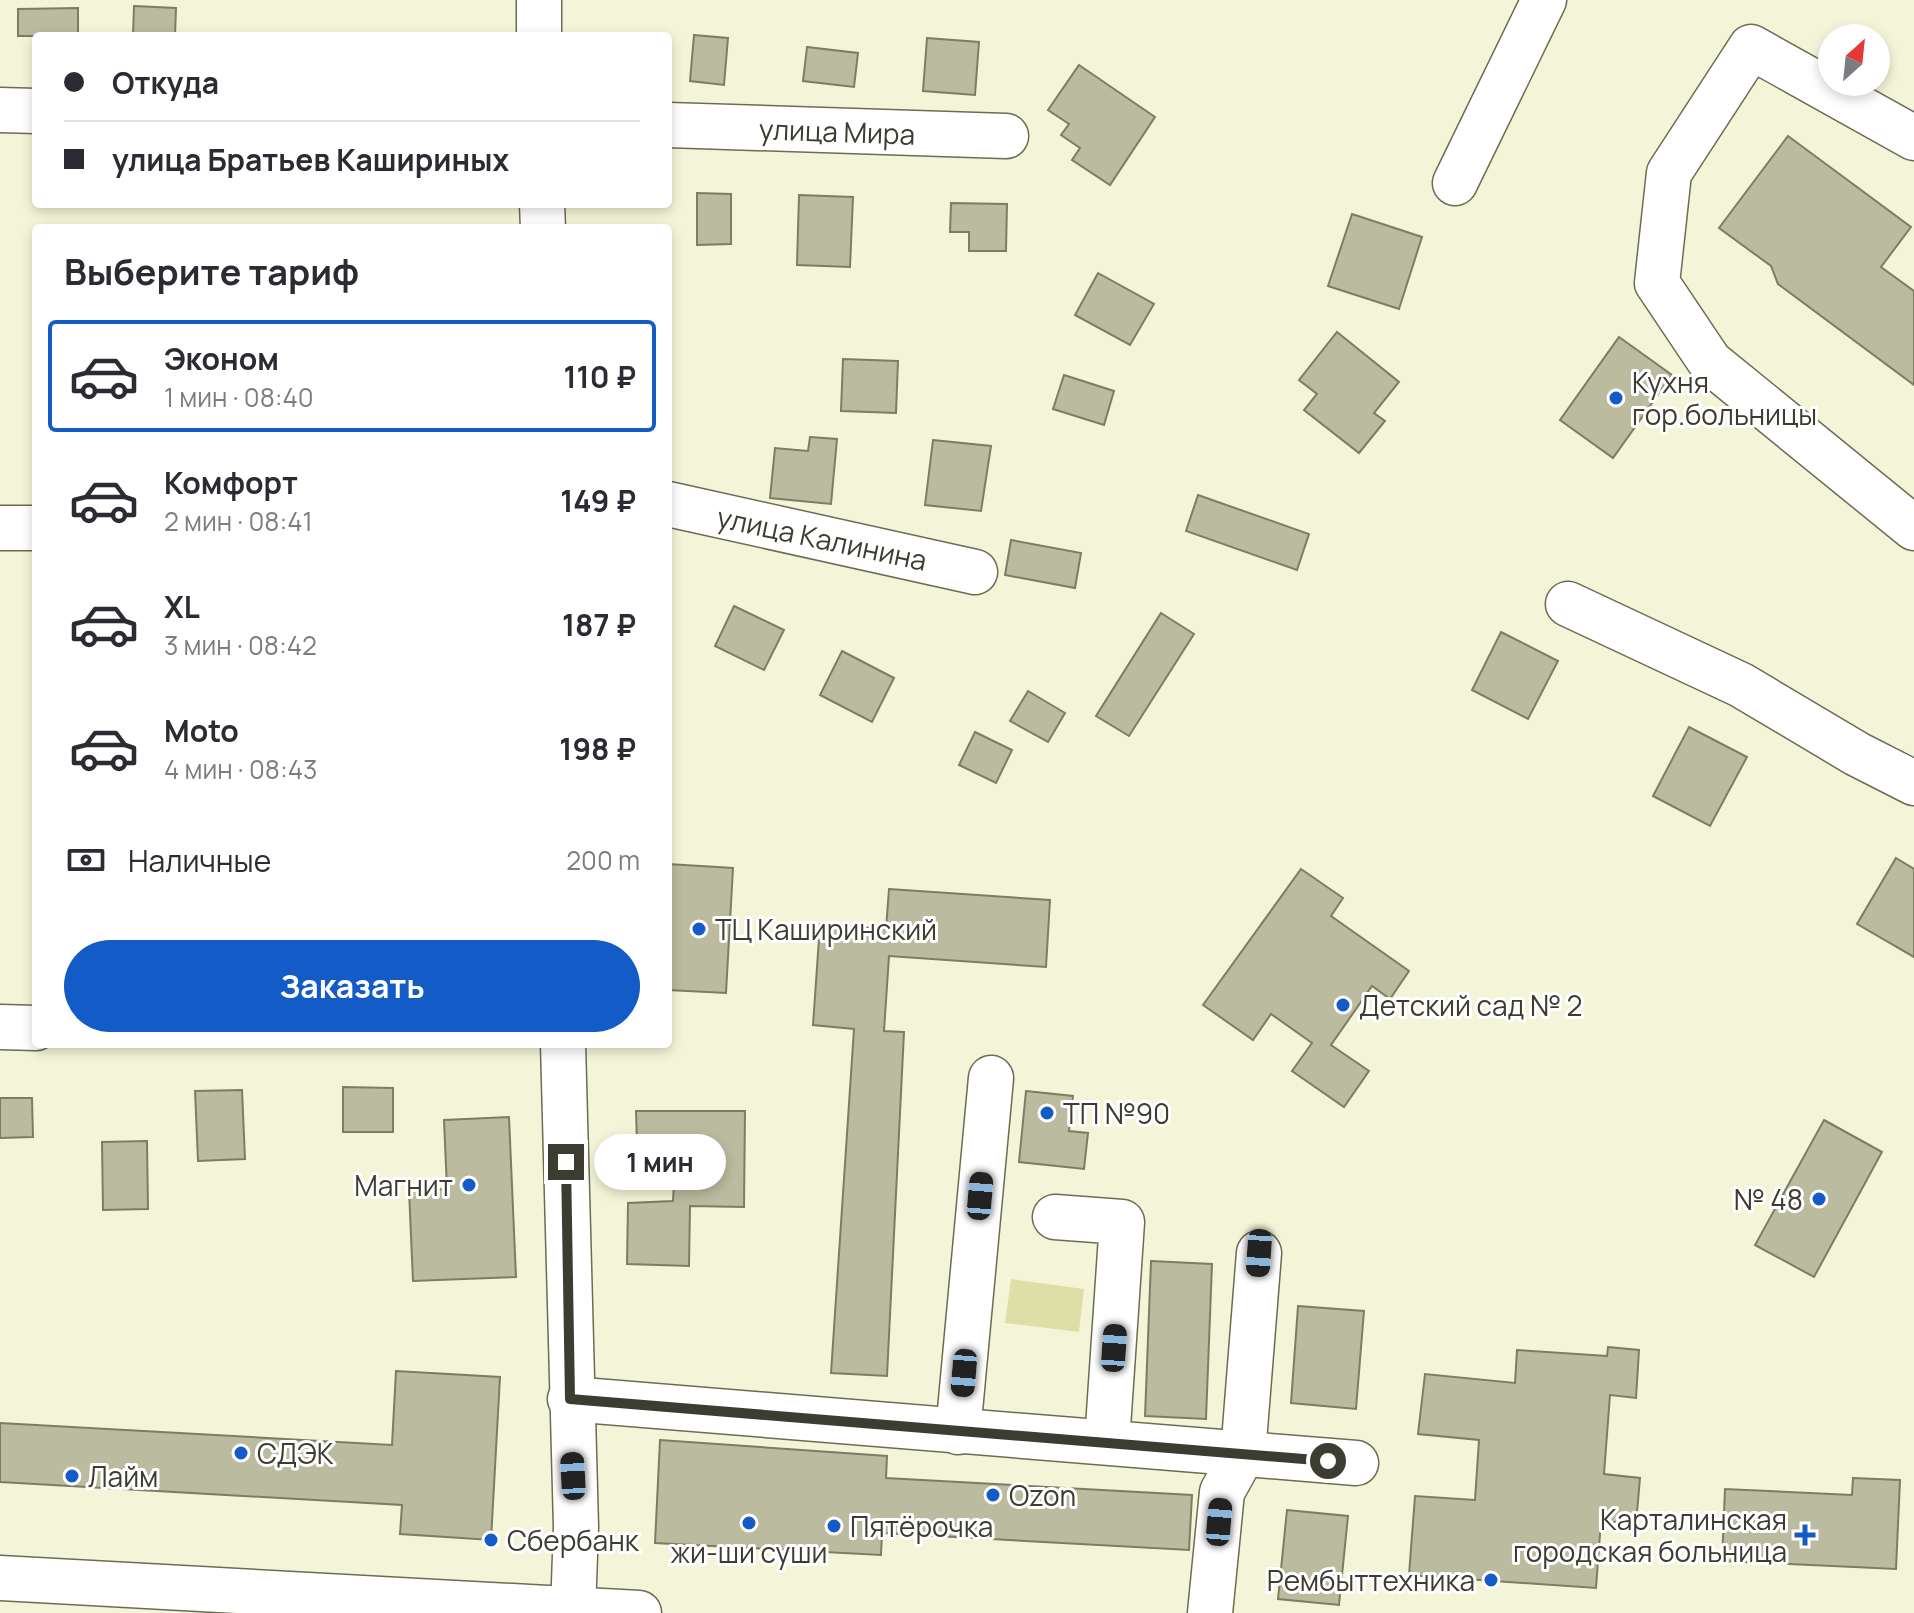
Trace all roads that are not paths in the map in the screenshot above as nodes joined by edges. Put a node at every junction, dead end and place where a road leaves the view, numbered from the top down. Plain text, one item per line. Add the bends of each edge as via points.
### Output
1 (539, 0) edge
2 (1544, 0) edge
3 (539, 32) edge
4 (0, 110) edge
5 (32, 111) edge
6 (672, 125) edge
7 (1906, 132) edge
8 (1006, 136) dead end
9 (1455, 183) dead end
10 (672, 505) edge
11 (0, 528) edge
12 (32, 528) edge
13 (1914, 528) edge
14 (975, 572) dead end
15 (1568, 604) dead end
16 (1914, 783) edge
17 (0, 1027) edge
18 (32, 1028) edge
19 (563, 1048) edge
20 (991, 1078) dead end
21 (1055, 1217) dead end
22 (1259, 1253) dead end
23 (570, 1399) junction
24 (958, 1432) junction
25 (1107, 1442) junction
26 (1243, 1454) junction
27 (1356, 1463) dead end
28 (0, 1578) edge
29 (573, 1611) edge
30 (639, 1613) edge
31 (1210, 1613) edge

1 - 3 main road
2 - 9 main road
4 - 5 main road
6 - 8 main road, улица Мира
7 - 13 main road via 1751,47 1669,173 1657,283 1710,362
10 - 14 main road, улица Калинина
11 - 12 main road
15 - 16 main road via 1741,685
17 - 18 main road
19 - 23 main road
20 - 24 main road
21 - 25 main road via 1122,1222
22 - 26 main road
23 - 24 main road
23 - 29 main road via 576,1527
24 - 25 main road
25 - 26 main road
26 - 27 main road
26 - 31 main road via 1222,1492
28 - 29 main road
29 - 30 main road

